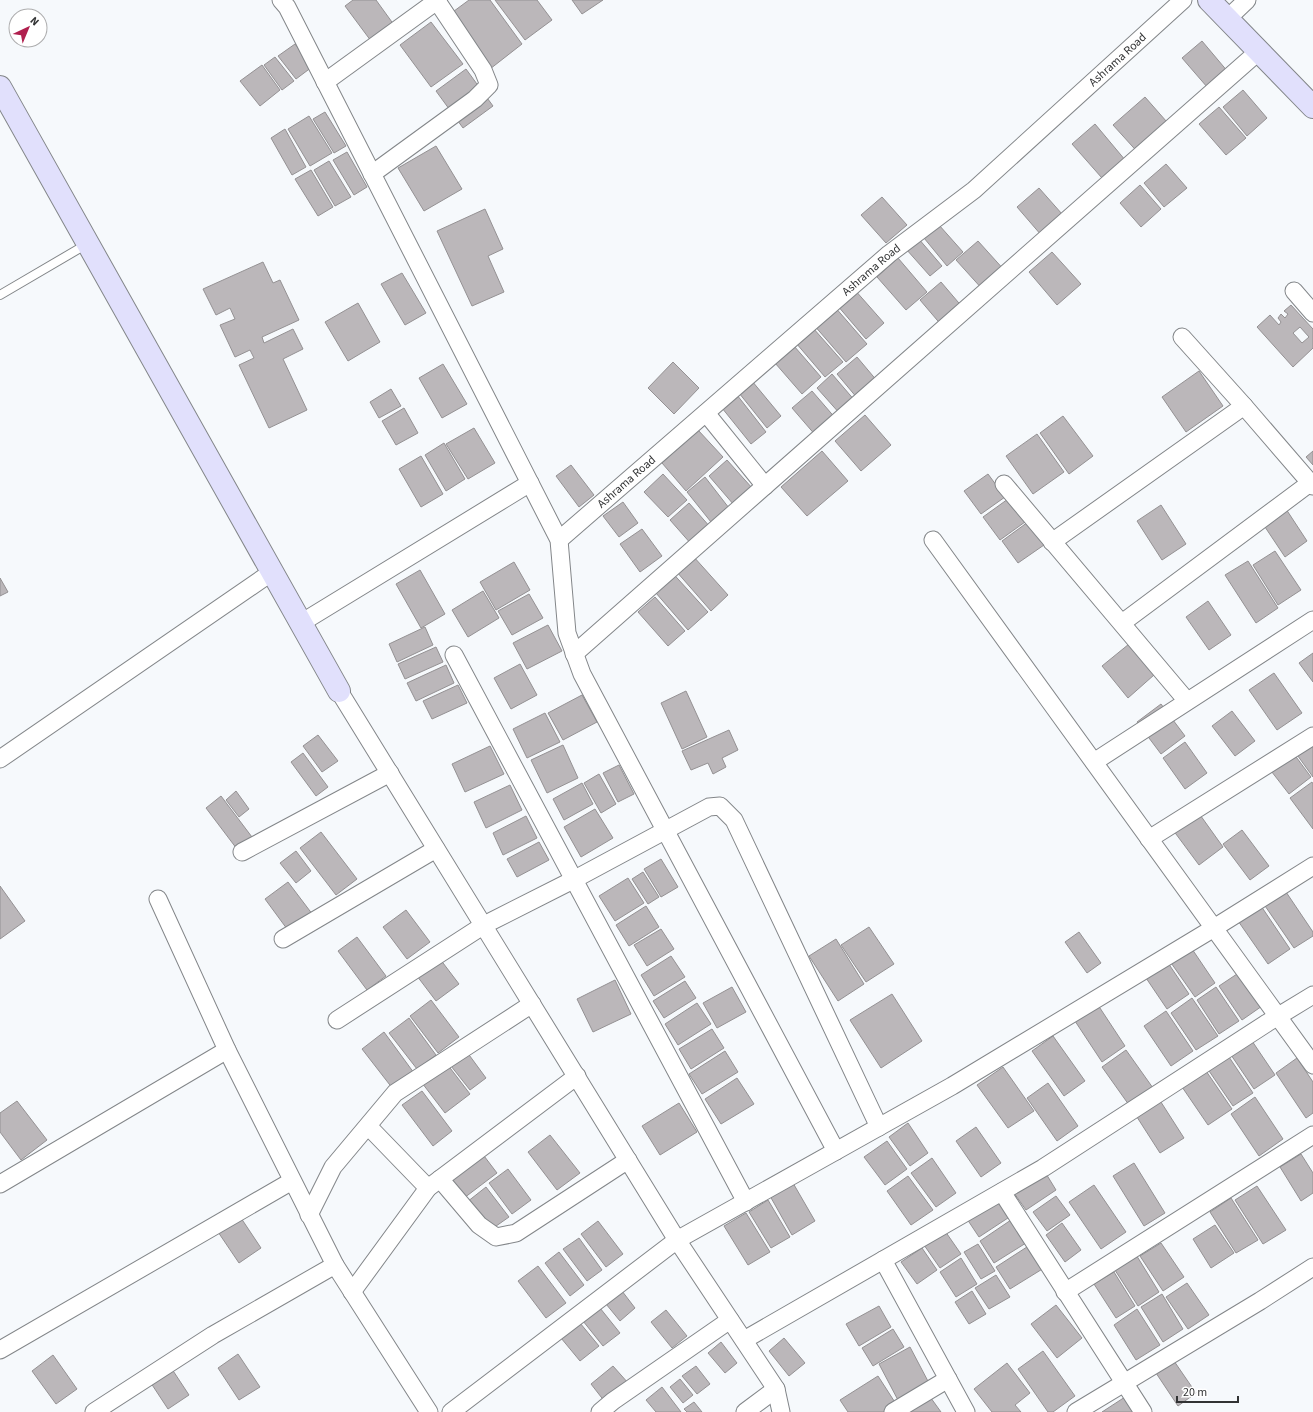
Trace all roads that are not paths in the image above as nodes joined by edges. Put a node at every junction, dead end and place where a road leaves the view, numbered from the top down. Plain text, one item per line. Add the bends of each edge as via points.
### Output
1 (1183, 0) edge
2 (1210, 0) edge
3 (1247, 0) edge
4 (438, 1) edge
5 (288, 2) edge
6 (1227, 19) junction
7 (1259, 51) junction
8 (325, 82) junction
9 (0, 87) edge
10 (1313, 107) edge
11 (372, 174) junction
12 (87, 244) junction
13 (1294, 291) dead end
14 (0, 295) edge
15 (1313, 313) edge
16 (1182, 337) dead end
17 (1244, 406) junction
18 (706, 413) junction
19 (530, 483) junction
20 (1004, 484) dead end
21 (1312, 484) edge
22 (765, 486) junction
23 (559, 540) junction
24 (933, 540) dead end
25 (1052, 542) junction
26 (272, 572) junction
27 (1313, 620) edge
28 (301, 623) junction
29 (1122, 623) junction
30 (454, 654) dead end
31 (574, 654) junction
32 (339, 691) joint
33 (1187, 701) junction
34 (1313, 736) edge
35 (0, 759) edge
36 (1094, 762) junction
37 (390, 773) junction
38 (666, 830) junction
39 (1149, 839) junction
40 (436, 849) junction
41 (242, 852) dead end
42 (1313, 866) edge
43 (575, 879) junction
44 (158, 899) dead end
45 (484, 925) junction
46 (1214, 928) junction
47 (283, 939) dead end
48 (1313, 995) edge
49 (532, 1004) junction
50 (1278, 1017) junction
51 (337, 1020) dead end
52 (227, 1050) junction
53 (1313, 1065) edge
54 (577, 1076) junction
55 (368, 1126) junction
56 (879, 1127) junction
57 (1313, 1135) edge
58 (836, 1151) junction
59 (628, 1160) junction
60 (292, 1181) junction
61 (434, 1183) junction
62 (0, 1184) edge
63 (1002, 1192) junction
64 (746, 1202) junction
65 (309, 1215) junction
66 (677, 1240) junction
67 (884, 1260) junction
68 (335, 1265) junction
69 (1313, 1267) edge
70 (352, 1292) junction
71 (1065, 1292) junction
72 (730, 1320) junction
73 (744, 1340) junction
74 (2, 1344) edge
75 (948, 1379) junction
76 (1124, 1383) junction
77 (776, 1389) junction
78 (94, 1412) edge
79 (429, 1412) edge
80 (451, 1412) edge
81 (600, 1412) edge
82 (745, 1412) edge
83 (781, 1412) edge
84 (893, 1412) edge
85 (966, 1412) edge
86 (1076, 1412) edge
87 (1144, 1412) edge

1 - 18 street, Ashrama Road via 974,190 889,254
2 - 6 street
3 - 6 street
4 - 8 street
4 - 11 street via 484,70 489,84 474,99
5 - 8 street
6 - 7 street
7 - 10 street
7 - 22 street
8 - 11 street
9 - 12 street
11 - 19 street
12 - 14 lane
12 - 26 street
13 - 15 street
16 - 17 street
17 - 21 street
17 - 25 street
18 - 22 street
18 - 23 street, Ashrama Road
19 - 23 street
19 - 28 street
20 - 25 street
21 - 29 street
22 - 31 street
23 - 31 street via 567,633
24 - 36 street
25 - 29 street
26 - 28 street
26 - 35 street
27 - 33 street
28 - 32 street
29 - 33 street
30 - 43 street
31 - 38 street via 582,674
32 - 37 street
33 - 36 street
34 - 39 street
36 - 39 street
37 - 40 street
37 - 41 street
38 - 43 street
38 - 56 street via 709,808 720,806 734,820
38 - 58 street
39 - 46 street
40 - 45 street
40 - 47 street
42 - 46 street
43 - 45 street
43 - 64 street
44 - 52 street
45 - 49 street
45 - 51 street
46 - 50 street
46 - 56 street via 952,1086
48 - 50 street
49 - 54 street
49 - 55 street via 396,1092
50 - 53 street
50 - 63 street
52 - 60 street
52 - 62 street
54 - 59 street
54 - 61 street
55 - 61 street
55 - 65 street via 333,1167
56 - 58 street
57 - 71 street
58 - 64 street
59 - 61 street via 516,1233 496,1237 479,1225
59 - 66 street
60 - 65 street
60 - 74 street
61 - 70 street
63 - 67 street
63 - 71 street
64 - 66 street
65 - 68 street
66 - 72 street
66 - 80 street
67 - 73 street
67 - 75 street
68 - 70 street
68 - 78 street via 213,1335
69 - 76 street
70 - 79 street
71 - 76 street
72 - 73 street
72 - 81 street
73 - 77 street
75 - 84 street
75 - 85 street
76 - 86 street
76 - 87 street
77 - 82 street
77 - 83 street

